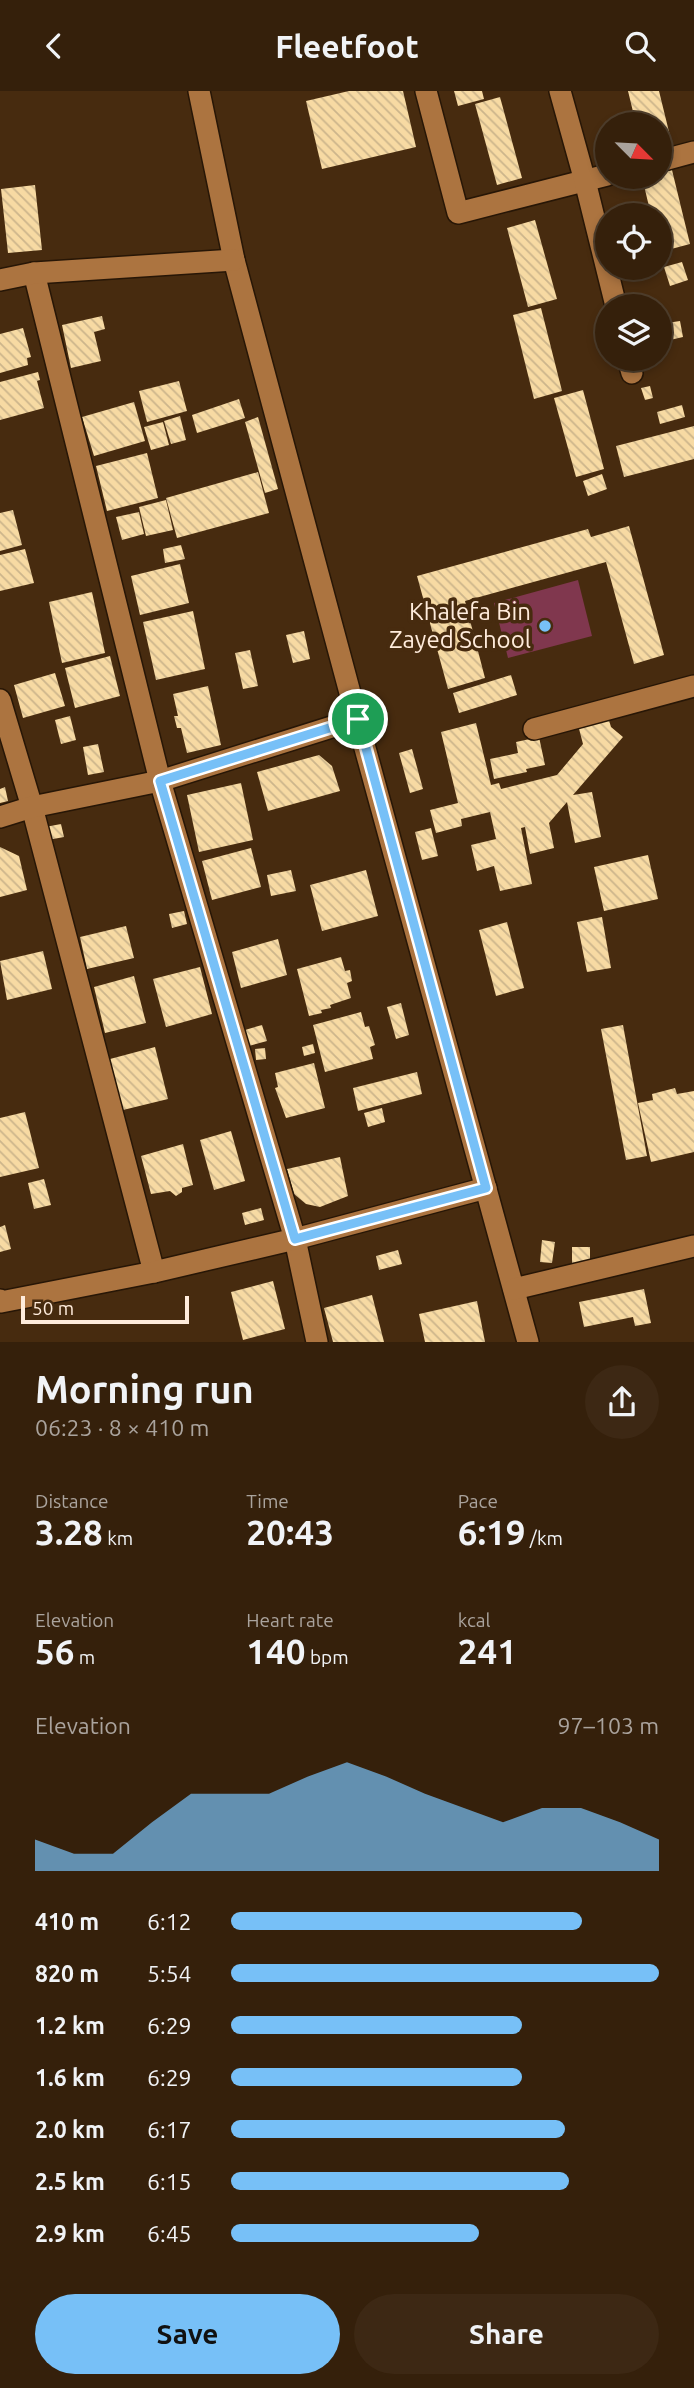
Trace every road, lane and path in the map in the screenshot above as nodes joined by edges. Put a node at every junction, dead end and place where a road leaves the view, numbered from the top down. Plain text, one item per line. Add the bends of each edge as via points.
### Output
1 (199, 91) edge
2 (426, 91) edge
3 (560, 91) edge
4 (694, 152) edge
5 (672, 158) edge
6 (595, 178) edge
7 (585, 181) junction
8 (234, 260) junction
9 (34, 273) junction
10 (0, 280) edge
11 (613, 294) edge
12 (694, 686) edge
13 (0, 700) edge
14 (358, 719) junction
15 (534, 729) dead end
16 (160, 781) junction
17 (32, 807) junction
18 (0, 817) edge
19 (486, 1188) junction
20 (295, 1239) junction
21 (694, 1247) edge
22 (154, 1272) junction
23 (514, 1289) junction
24 (0, 1300) edge
25 (317, 1342) edge
26 (528, 1342) edge

1 - 8 street
2 - 7 street via 458,213
3 - 7 street
4 - 5 street
6 - 7 street
7 - 11 street
8 - 9 street
8 - 14 street
9 - 10 street
9 - 16 street
12 - 15 street
13 - 17 street
14 - 16 street
14 - 19 street
16 - 17 street
16 - 20 street
17 - 18 street
17 - 22 street
19 - 20 street
19 - 23 street
20 - 22 street
20 - 25 street
21 - 23 street
22 - 24 street
23 - 26 street

